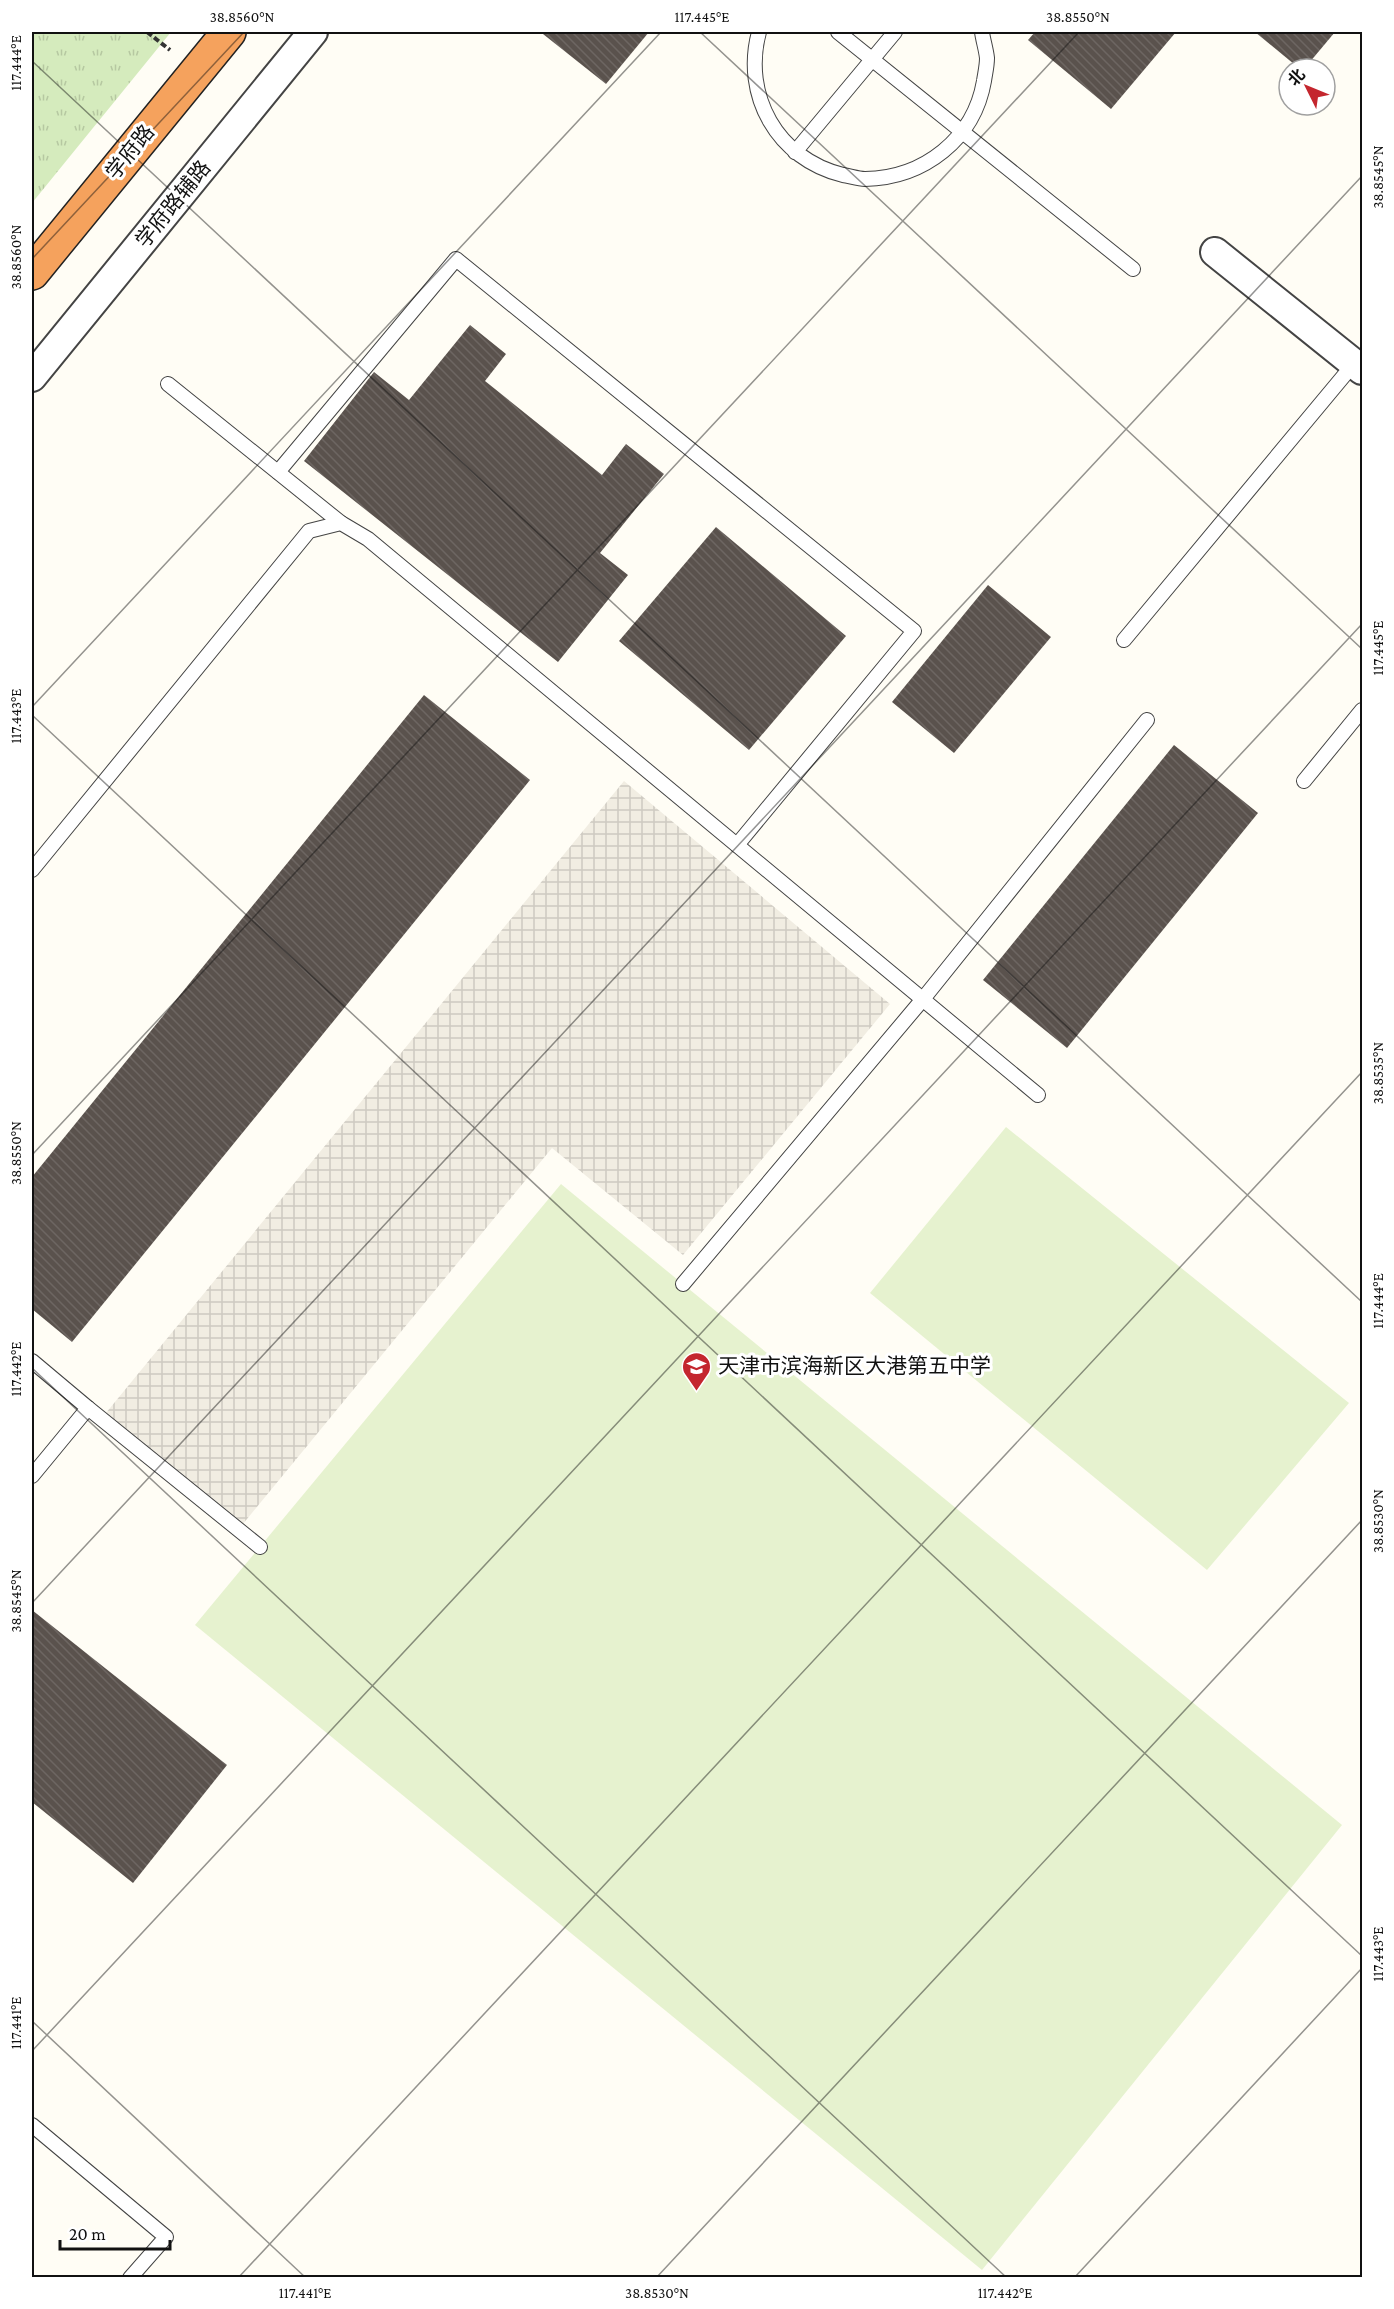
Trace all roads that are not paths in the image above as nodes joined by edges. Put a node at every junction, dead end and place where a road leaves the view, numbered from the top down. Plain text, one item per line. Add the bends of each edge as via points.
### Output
1 (229, 32) edge
2 (314, 32) edge
3 (759, 32) edge
4 (838, 32) edge
5 (895, 32) edge
6 (982, 32) edge
7 (872, 59) junction
8 (963, 132) junction
9 (795, 152) junction
10 (1215, 252) dead end
11 (1133, 269) dead end
12 (32, 273) edge
13 (1360, 362) edge
14 (32, 377) edge
15 (168, 384) dead end
16 (278, 472) junction
17 (342, 523) junction
18 (1124, 640) dead end
19 (1362, 710) edge
20 (1147, 720) dead end
21 (1304, 781) dead end
22 (737, 845) junction
23 (36, 855) edge
24 (32, 870) edge
25 (923, 999) junction
26 (1038, 1095) dead end
27 (683, 1284) dead end
28 (32, 1361) edge
29 (88, 1408) junction
30 (32, 1476) edge
31 (260, 1547) dead end
32 (32, 2125) edge
33 (130, 2277) edge

1 - 12 highway, 学府路
2 - 14 street, 学府路辅路
3 - 9 lane via 753,53 756,90 770,124
4 - 7 lane
5 - 7 lane
6 - 8 lane via 987,60 982,90
7 - 8 lane
7 - 9 lane
8 - 9 lane via 933,160 900,175 863,179 826,171
8 - 11 lane
10 - 13 street
13 - 18 lane
15 - 16 lane
16 - 17 lane
16 - 22 lane via 456,259 914,631
17 - 22 lane via 368,539
17 - 23 lane via 309,531
19 - 21 lane
20 - 25 lane
22 - 25 lane
23 - 24 lane
25 - 26 lane
25 - 27 lane
28 - 29 lane
29 - 30 lane
29 - 31 lane
32 - 33 lane via 166,2237

